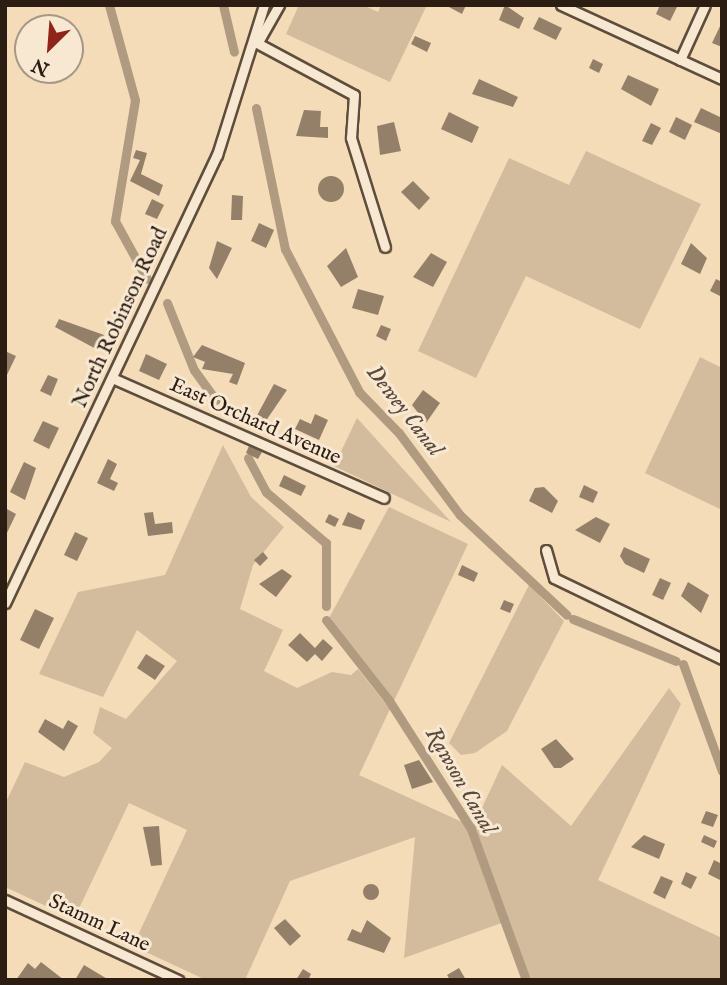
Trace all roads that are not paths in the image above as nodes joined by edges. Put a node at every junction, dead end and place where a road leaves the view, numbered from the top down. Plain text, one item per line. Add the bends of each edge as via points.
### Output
1 (264, 5) edge
2 (279, 5) edge
3 (561, 5) edge
4 (705, 5) edge
5 (257, 43) junction
6 (680, 60) junction
7 (722, 79) edge
8 (385, 247) dead end
9 (112, 378) junction
10 (384, 498) dead end
11 (546, 550) dead end
12 (5, 604) edge
13 (722, 659) edge
14 (5, 900) edge
15 (178, 980) edge

1 - 5 street, North Robinson Road
2 - 5 street, North Robinson Road
3 - 6 street
4 - 6 street
5 - 8 street via 354,95 351,138
5 - 9 street, North Robinson Road via 217,155
6 - 7 street
9 - 10 street, East Orchard Avenue
9 - 12 street, North Robinson Road
11 - 13 street via 554,578
14 - 15 street, Stamm Lane

